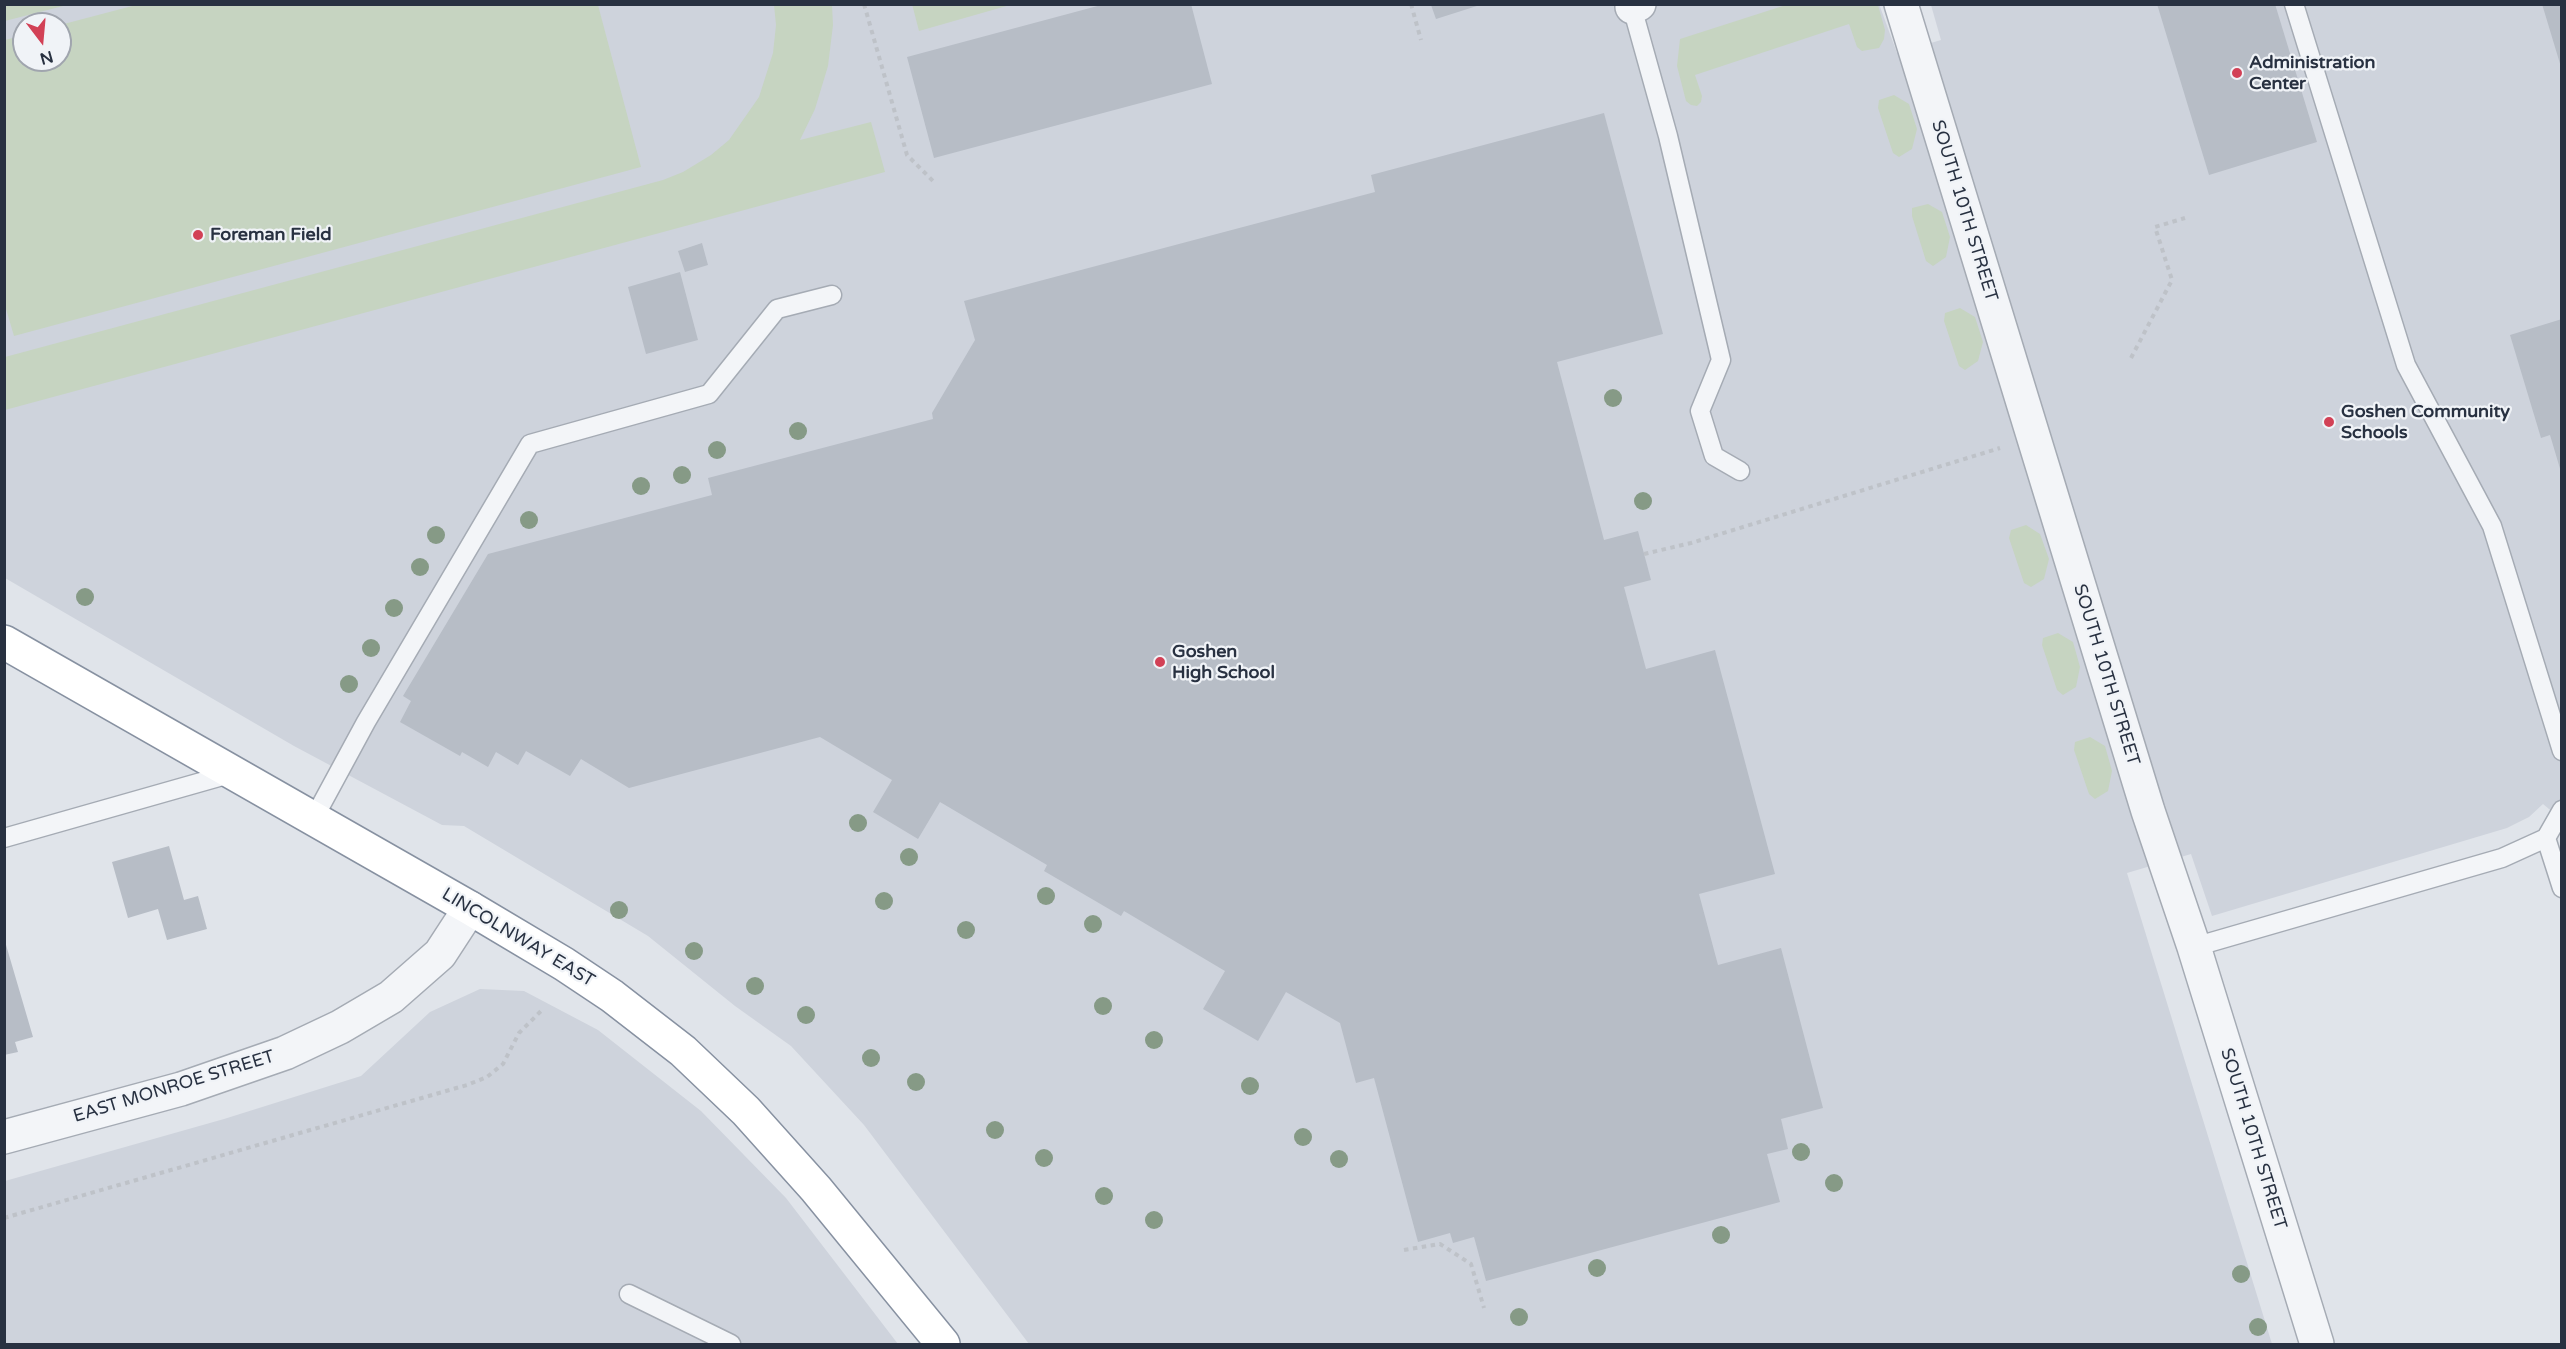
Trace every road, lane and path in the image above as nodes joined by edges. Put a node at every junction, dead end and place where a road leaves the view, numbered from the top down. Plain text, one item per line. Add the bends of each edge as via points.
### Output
1 (864, 4) edge
2 (1411, 4) edge
3 (1901, 4) edge
4 (2294, 4) edge
5 (1636, 6) edge
6 (1421, 40) dead end
7 (933, 181) dead end
8 (2185, 218) dead end
9 (832, 296) dead end
10 (2131, 358) dead end
11 (2033, 437) junction
12 (1740, 471) dead end
13 (1644, 554) dead end
14 (4, 642) edge
15 (2562, 751) edge
16 (236, 772) junction
17 (2562, 810) edge
18 (314, 818) junction
19 (4, 838) edge
20 (2546, 838) junction
21 (2562, 888) edge
22 (470, 908) junction
23 (2194, 947) junction
24 (542, 1010) dead end
25 (4, 1137) edge
26 (4, 1218) edge
27 (1404, 1250) dead end
28 (630, 1294) dead end
29 (1484, 1308) dead end
30 (730, 1344) edge
31 (942, 1344) edge
32 (2317, 1344) edge

1 - 7 path via 907,155
2 - 6 path
3 - 11 street, SOUTH 10TH STREET
4 - 15 lane via 2406,365 2492,526
5 - 12 lane via 1721,360 1700,411 1714,456
8 - 10 path via 2155,227 2172,280
9 - 18 lane via 777,309 709,394 531,444 366,722
11 - 13 path via 1691,543
11 - 23 street, SOUTH 10TH STREET
14 - 16 highway, LINCOLNWAY EAST
16 - 18 highway, LINCOLNWAY EAST
16 - 19 lane
17 - 20 lane
18 - 22 highway, LINCOLNWAY EAST
20 - 21 lane
20 - 23 lane via 2502,858
22 - 25 street, EAST MONROE STREET via 440,954 391,997 340,1027 285,1053 181,1089
22 - 31 highway, LINCOLNWAY EAST via 612,996 682,1051 746,1111
23 - 32 street, SOUTH 10TH STREET
24 - 26 path via 519,1033 503,1064 487,1077 467,1085
27 - 29 path via 1440,1244 1471,1264
28 - 30 lane

